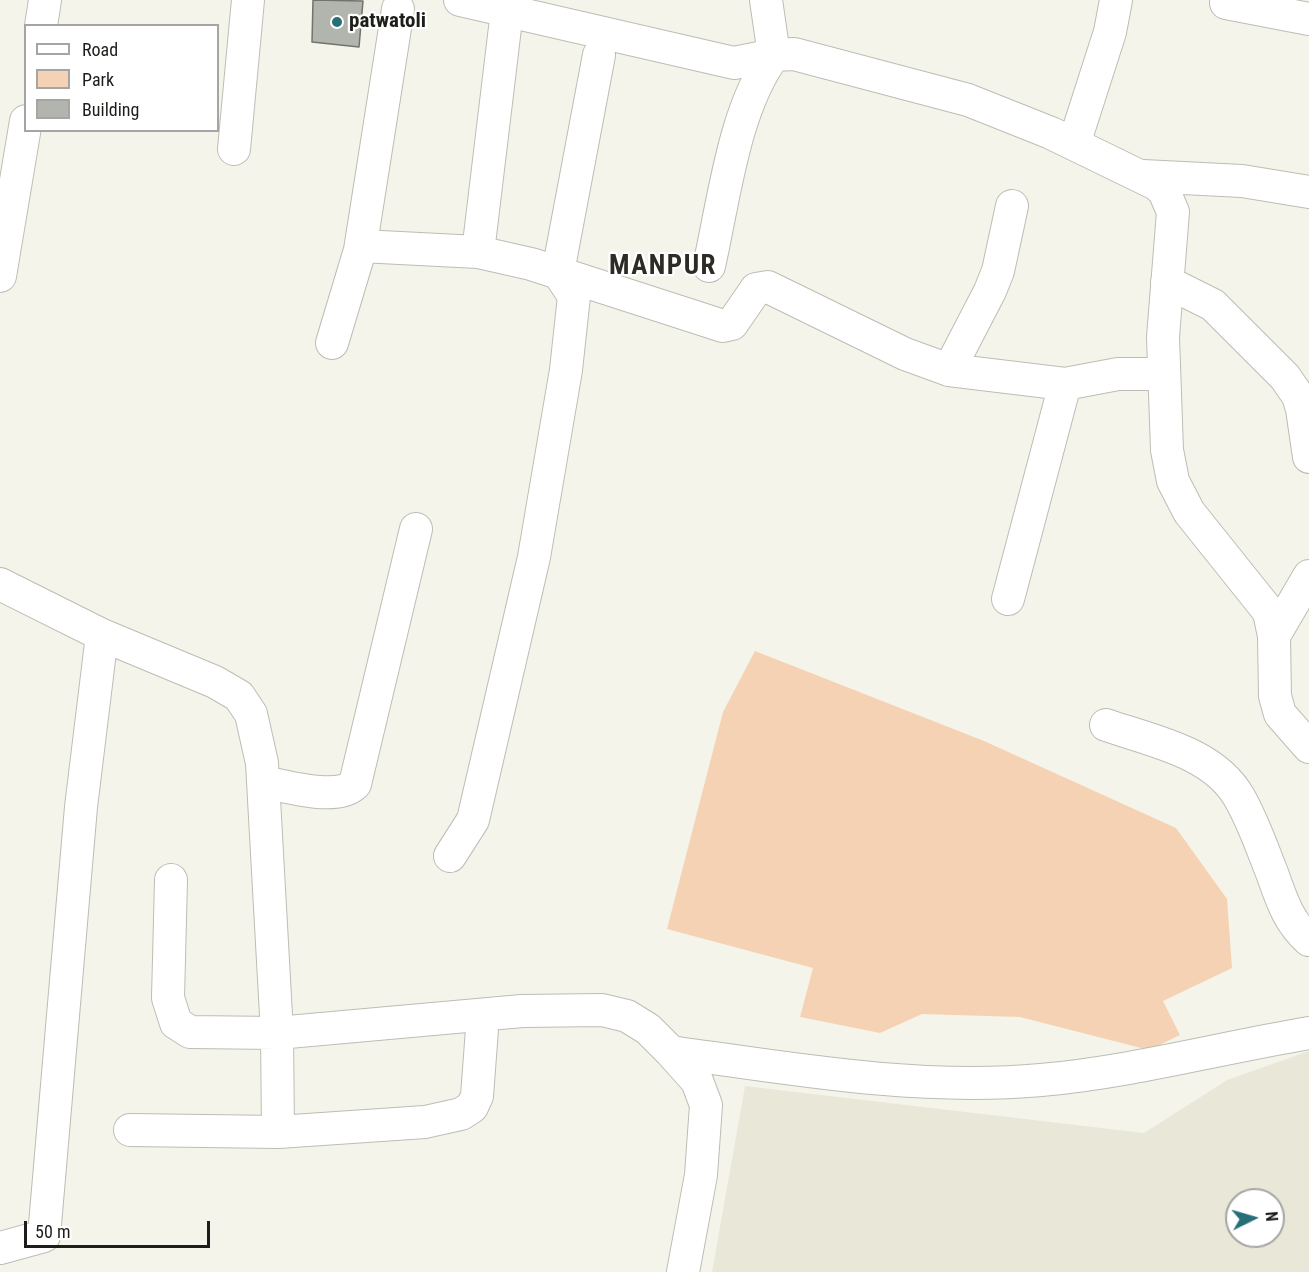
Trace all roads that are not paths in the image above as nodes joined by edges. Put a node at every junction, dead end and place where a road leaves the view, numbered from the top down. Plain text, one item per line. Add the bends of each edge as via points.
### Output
1 (45, 0) edge
2 (249, 0) edge
3 (460, 0) edge
4 (766, 0) edge
5 (1116, 0) edge
6 (1226, 3) dead end
7 (398, 9) dead end
8 (507, 11) junction
9 (1309, 19) edge
10 (41, 24) edge
11 (599, 55) dead end
12 (774, 55) junction
13 (24, 132) edge
14 (1074, 144) junction
15 (234, 149) dead end
16 (1143, 177) junction
17 (1309, 192) edge
18 (1012, 206) dead end
19 (361, 246) junction
20 (478, 252) junction
21 (709, 266) dead end
22 (558, 272) junction
23 (0, 276) edge
24 (1167, 282) junction
25 (332, 344) dead end
26 (949, 370) junction
27 (1164, 374) junction
28 (1065, 384) junction
29 (1309, 457) edge
30 (416, 529) dead end
31 (1309, 576) edge
32 (0, 584) edge
33 (1008, 599) dead end
34 (102, 636) junction
35 (1274, 636) junction
36 (1106, 725) dead end
37 (1309, 747) edge
38 (263, 772) junction
39 (450, 856) dead end
40 (171, 880) dead end
41 (1309, 940) edge
42 (483, 1016) junction
43 (277, 1033) junction
44 (1309, 1033) edge
45 (671, 1052) junction
46 (130, 1130) dead end
47 (278, 1132) junction
48 (0, 1248) edge
49 (683, 1272) edge

1 - 10 street
2 - 15 street
3 - 8 street
4 - 12 street
5 - 14 street via 1110,32
6 - 9 street
7 - 19 street
8 - 12 street via 734,63
8 - 20 street
11 - 22 street
12 - 14 street via 794,54 968,100
12 - 21 street via 760,73 745,107
13 - 23 street
14 - 16 street
16 - 17 street via 1242,182
16 - 24 street via 1164,191 1173,212
18 - 26 street via 990,291
19 - 20 street
19 - 25 street
20 - 22 street
22 - 26 street via 723,326 732,324 756,289 768,287 905,354
22 - 39 street via 574,296 547,491 473,820
24 - 27 street
24 - 29 street via 1220,311 1285,377 1302,409
26 - 28 street
27 - 28 street via 1118,374
27 - 35 street via 1167,450 1178,494 1264,603
28 - 33 street
30 - 38 street via 356,784 349,790 329,793
31 - 35 street
32 - 34 street
34 - 38 street via 215,682 239,696 251,714
34 - 48 street via 81,807 44,1236
35 - 37 street via 1275,696 1280,714
36 - 41 street via 1185,753 1225,778 1252,822 1288,916
38 - 43 street
40 - 43 street via 168,998 176,1023 190,1032
42 - 43 street
42 - 45 street via 522,1011 602,1010 648,1029
42 - 47 street via 477,1096 461,1114 425,1122
43 - 47 street
44 - 45 street via 1104,1072 1040,1080 890,1080
45 - 49 street via 697,1081 706,1105 701,1175
46 - 47 street

